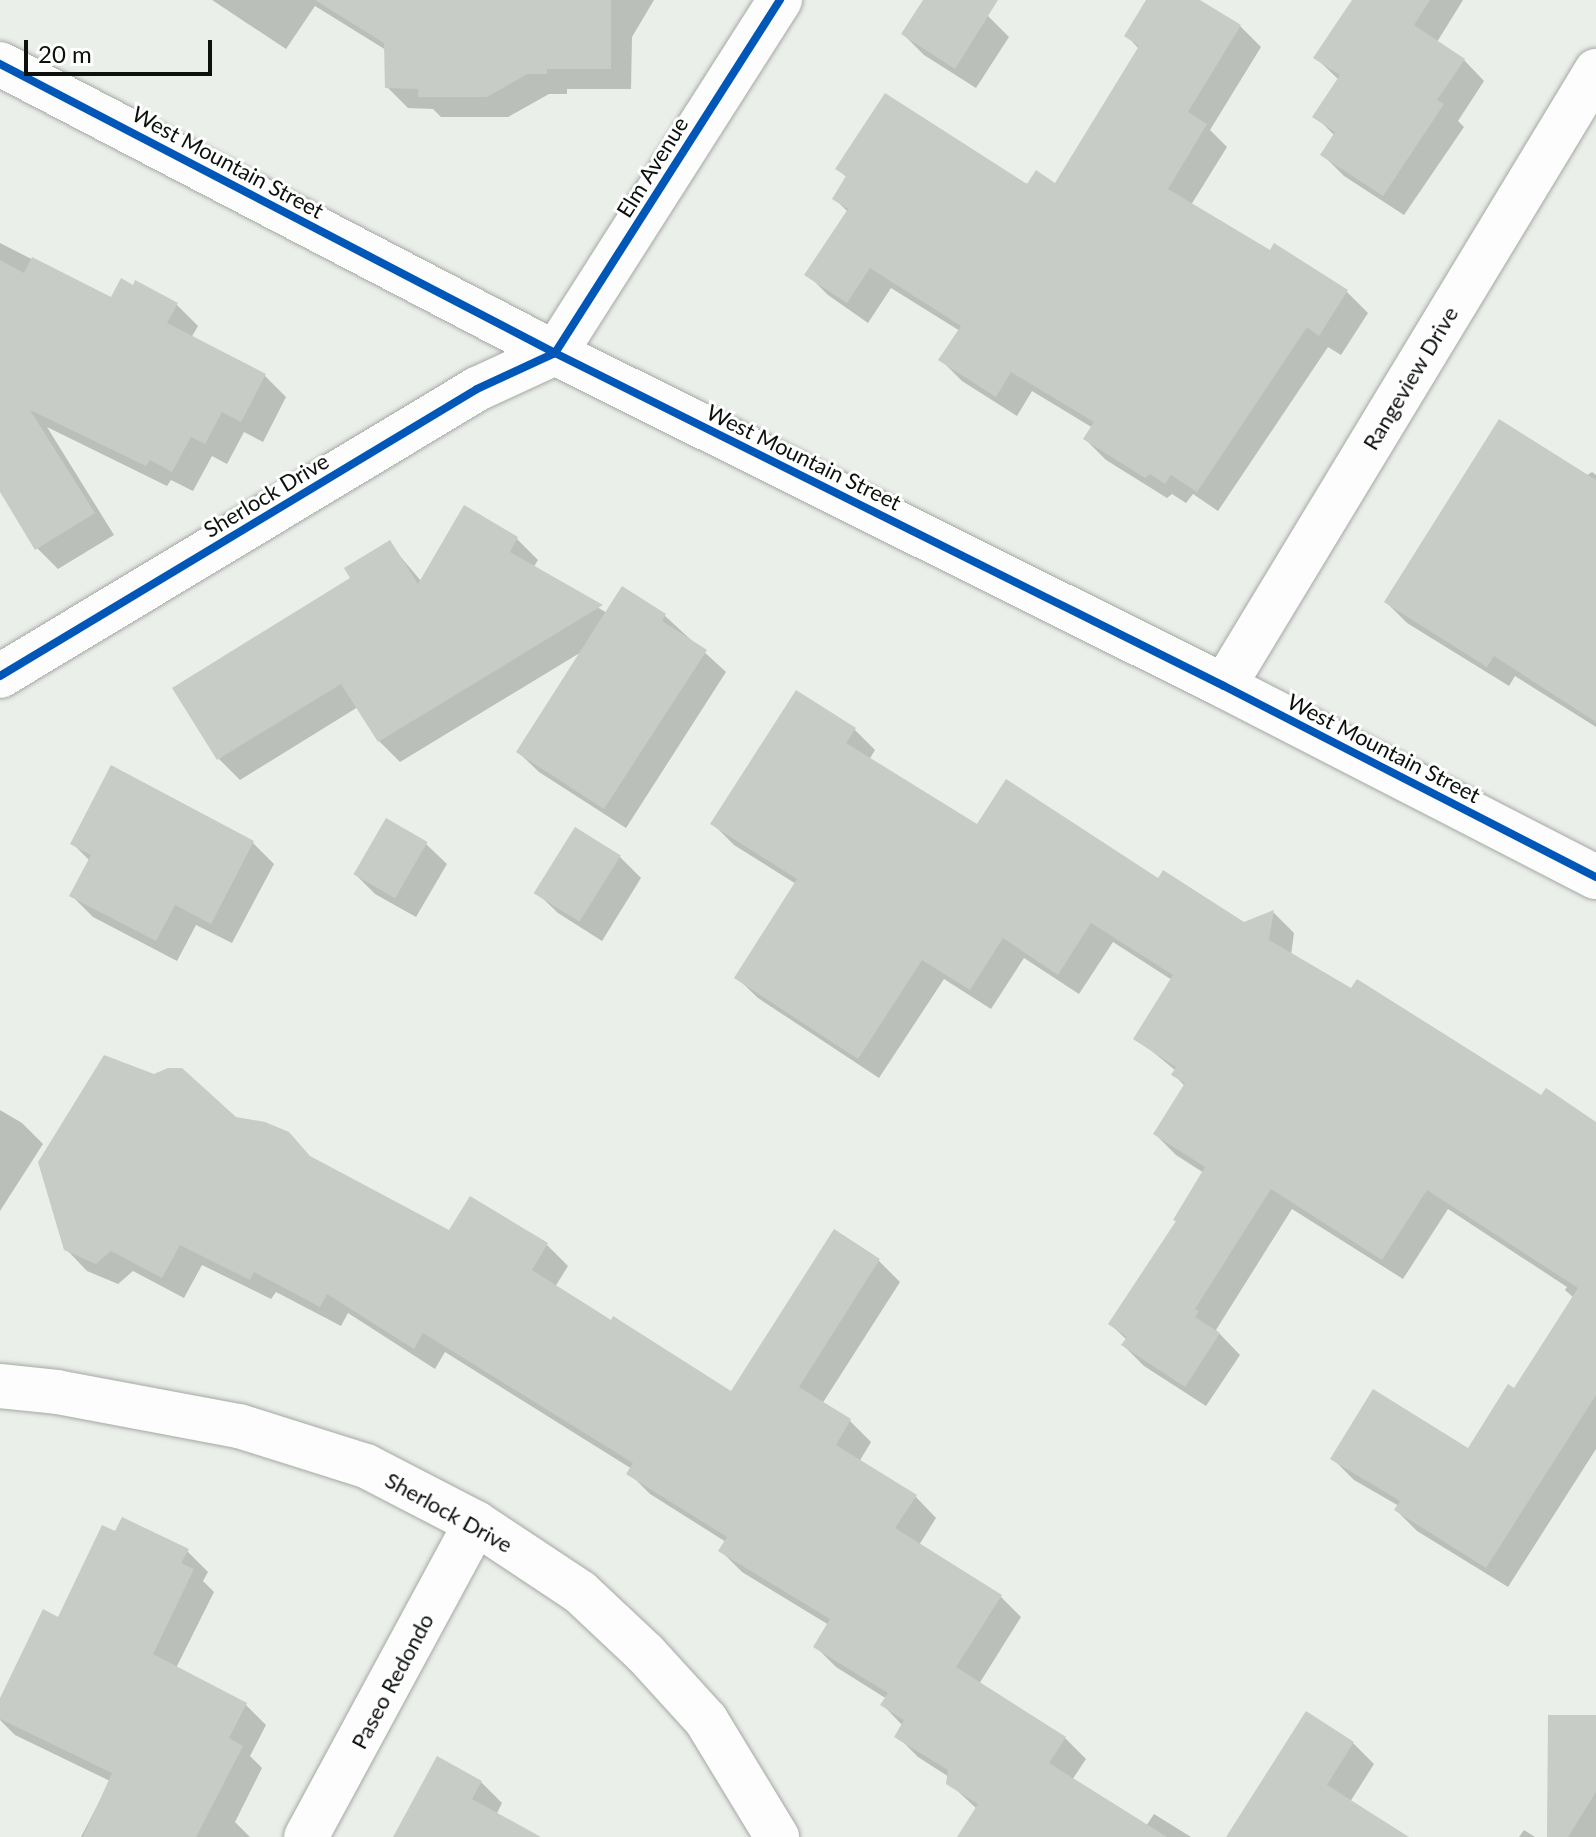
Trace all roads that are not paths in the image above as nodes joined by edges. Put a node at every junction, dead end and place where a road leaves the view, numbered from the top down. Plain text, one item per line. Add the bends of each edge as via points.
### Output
1 (780, 0) edge
2 (0, 64) edge
3 (1596, 71) edge
4 (555, 353) junction
5 (0, 676) edge
6 (1224, 686) junction
7 (1596, 877) edge
8 (0, 1386) edge
9 (476, 1523) junction
10 (306, 1837) edge
11 (777, 1837) edge

1 - 4 street, Elm Avenue
2 - 4 street, West Mountain Street
3 - 6 street, Rangeview Drive
4 - 5 street, Sherlock Drive via 477,389
4 - 6 street, West Mountain Street
6 - 7 street, West Mountain Street
8 - 9 street, Sherlock Drive via 239,1426 366,1466
9 - 10 street, Paseo Redondo
9 - 11 street, Sherlock Drive via 580,1592 645,1653 706,1720

